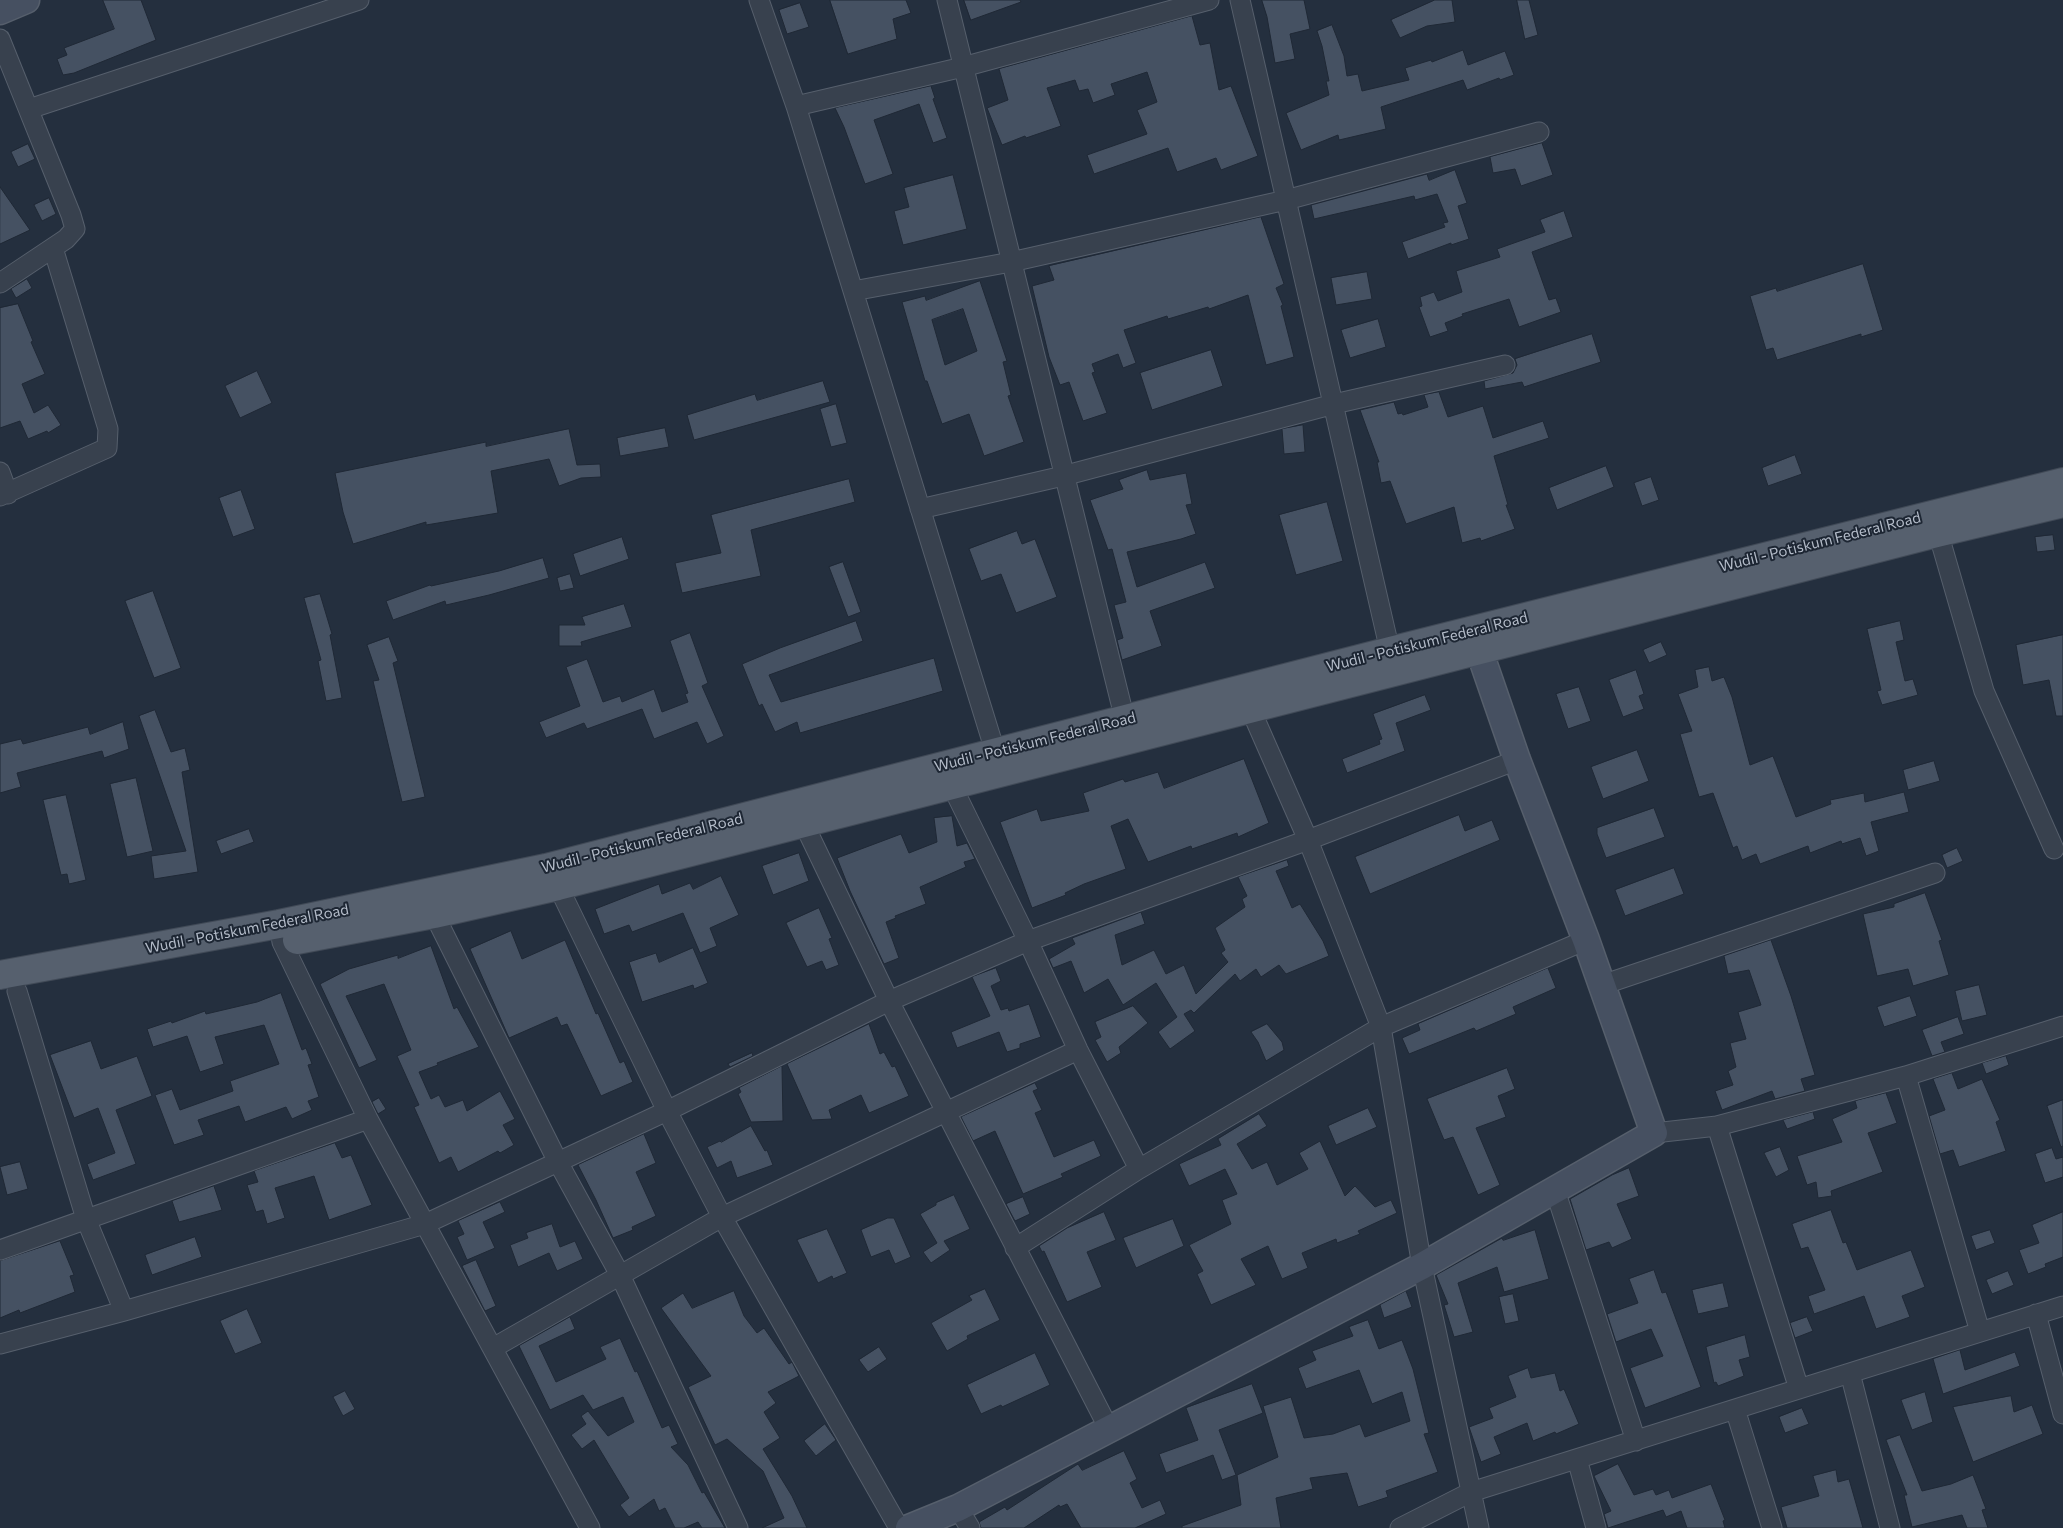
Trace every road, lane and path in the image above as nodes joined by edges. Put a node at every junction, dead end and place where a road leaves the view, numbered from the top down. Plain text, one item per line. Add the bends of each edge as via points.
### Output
1 (26, 0) edge
2 (759, 0) edge
3 (947, 0) edge
4 (1209, 0) edge
5 (1240, 0) edge
6 (355, 1) edge
7 (0, 11) edge
8 (0, 39) edge
9 (963, 67) junction
10 (796, 106) junction
11 (29, 110) junction
12 (1539, 132) dead end
13 (1286, 200) junction
14 (53, 248) junction
15 (1011, 262) junction
16 (0, 283) edge
17 (853, 291) junction
18 (1505, 365) dead end
19 (1334, 404) junction
20 (0, 472) edge
21 (1064, 476) junction
22 (2063, 482) edge
23 (4, 495) edge
24 (2063, 503) edge
25 (920, 509) junction
26 (1935, 523) junction
27 (1390, 650) junction
28 (1479, 650) junction
29 (1250, 708) junction
30 (1125, 720) junction
31 (1517, 760) junction
32 (998, 761) junction
33 (952, 786) junction
34 (803, 822) junction
35 (1308, 840) junction
36 (2054, 849) dead end
37 (1935, 873) dead end
38 (558, 886) junction
39 (434, 914) junction
40 (280, 933) junction
41 (1586, 940) junction
42 (1028, 941) junction
43 (1602, 985) junction
44 (6, 987) edge
45 (889, 1001) junction
46 (2063, 1026) edge
47 (1381, 1027) junction
48 (1078, 1050) junction
49 (1906, 1076) junction
50 (668, 1111) junction
51 (945, 1113) junction
52 (368, 1119) junction
53 (1717, 1126) junction
54 (1654, 1133) junction
55 (558, 1162) junction
56 (1139, 1169) junction
57 (1555, 1190) junction
58 (722, 1217) junction
59 (86, 1219) junction
60 (425, 1224) junction
61 (1015, 1248) junction
62 (0, 1250) edge
63 (1422, 1266) junction
64 (620, 1275) junction
65 (2063, 1306) edge
66 (124, 1311) junction
67 (2036, 1314) junction
68 (1980, 1332) junction
69 (0, 1344) edge
70 (493, 1348) junction
71 (1850, 1373) junction
72 (1799, 1389) junction
73 (1736, 1409) junction
74 (2063, 1414) edge
75 (1109, 1429) junction
76 (1636, 1441) junction
77 (1577, 1459) junction
78 (1471, 1492) junction
79 (964, 1518) edge
80 (590, 1528) edge
81 (738, 1528) edge
82 (899, 1528) edge
83 (909, 1528) edge
84 (1400, 1528) edge
85 (1479, 1528) edge
86 (1596, 1528) edge
87 (1772, 1528) edge
88 (1890, 1528) edge

1 - 7 street
2 - 10 street
3 - 9 street
4 - 9 street
5 - 13 street
6 - 11 street
8 - 11 street
9 - 10 street
9 - 15 street
10 - 17 street
11 - 14 street via 75,229
12 - 13 street
13 - 15 street
13 - 19 street
14 - 16 street
14 - 23 street via 108,429 107,448
15 - 17 street
15 - 21 street
17 - 25 street
18 - 19 street
19 - 21 street
19 - 27 street
20 - 23 street
21 - 25 street
21 - 30 street
22 - 26 main road, Wudil - Potiskum Federal Road
24 - 26 main road, Wudil - Potiskum Federal Road
25 - 32 street
26 - 27 main road, Wudil - Potiskum Federal Road
26 - 28 main road, Wudil - Potiskum Federal Road
26 - 36 street via 1984,691
27 - 30 main road, Wudil - Potiskum Federal Road
28 - 29 main road, Wudil - Potiskum Federal Road
28 - 31 street
29 - 32 main road, Wudil - Potiskum Federal Road
29 - 35 street
30 - 32 main road, Wudil - Potiskum Federal Road
31 - 35 street
31 - 41 street
32 - 33 main road, Wudil - Potiskum Federal Road
32 - 40 main road, Wudil - Potiskum Federal Road
33 - 34 main road, Wudil - Potiskum Federal Road
33 - 42 street
34 - 38 main road, Wudil - Potiskum Federal Road
34 - 45 street
35 - 42 street
35 - 47 street
37 - 43 street
38 - 39 main road, Wudil - Potiskum Federal Road
38 - 50 street
39 - 40 main road, Wudil - Potiskum Federal Road
39 - 55 street
40 - 44 main road, Wudil - Potiskum Federal Road
40 - 52 street
41 - 43 street
41 - 47 street
42 - 45 street
42 - 48 street
43 - 54 street
44 - 59 street
45 - 50 street
45 - 51 street
46 - 49 street
47 - 56 street
47 - 63 street
48 - 51 street
48 - 56 street
49 - 53 street
49 - 68 street
50 - 55 street
50 - 58 street
51 - 58 street
51 - 61 street
52 - 59 street
52 - 60 street
53 - 54 street
53 - 72 street
54 - 57 street
55 - 60 street
55 - 64 street
56 - 61 street
57 - 63 street
57 - 76 street
58 - 64 street
58 - 82 street
59 - 62 street
59 - 66 street
60 - 66 street
60 - 70 street
61 - 75 street
63 - 75 street
63 - 78 street
64 - 70 street
64 - 81 street
65 - 67 street
66 - 69 street
67 - 68 street
67 - 74 street
68 - 71 street
70 - 80 street
71 - 72 street
71 - 88 street
72 - 73 street
73 - 76 street
73 - 87 street
75 - 79 street
76 - 77 street
77 - 78 street
77 - 86 street
78 - 84 street
78 - 85 street
79 - 83 street

